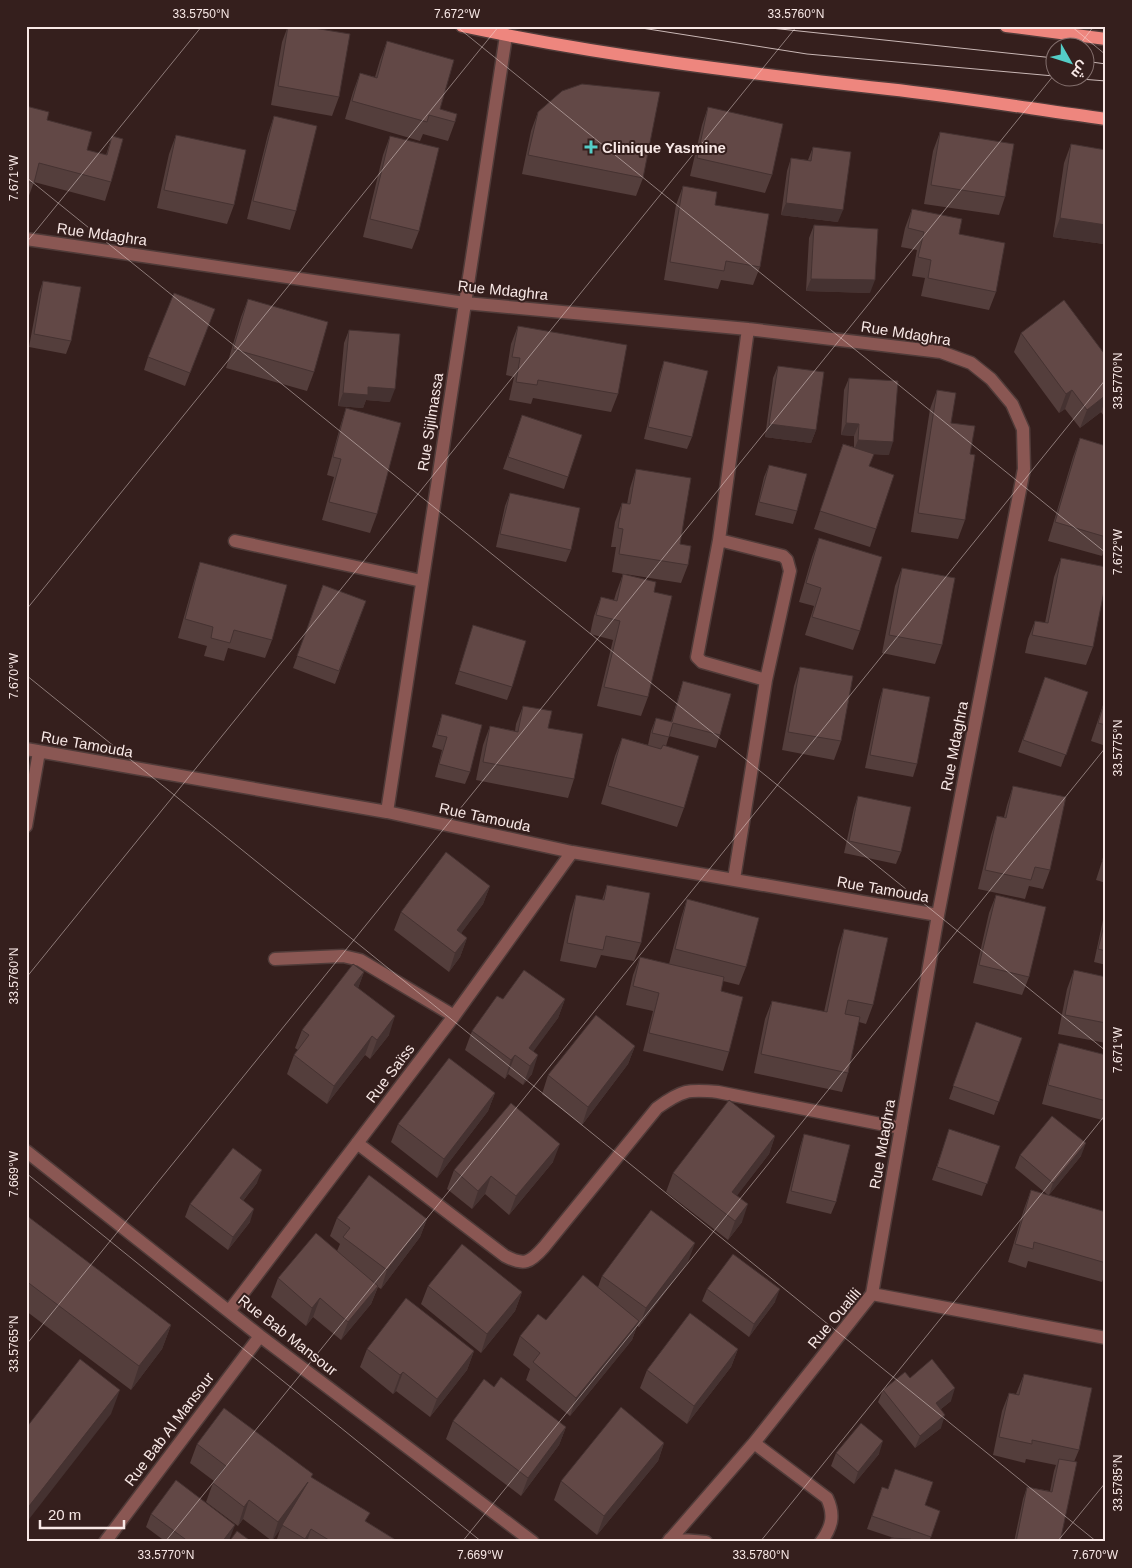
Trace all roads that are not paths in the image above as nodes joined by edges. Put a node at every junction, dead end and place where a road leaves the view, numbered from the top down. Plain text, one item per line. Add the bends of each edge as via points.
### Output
1 (462, 26) edge
2 (1006, 26) edge
3 (1031, 27) edge
4 (1079, 31) edge
5 (506, 36) junction
6 (1106, 39) edge
7 (1106, 119) edge
8 (26, 239) edge
9 (465, 303) junction
10 (748, 329) junction
11 (719, 540) junction
12 (235, 541) dead end
13 (422, 581) junction
14 (766, 680) junction
15 (33, 751) edge
16 (387, 812) junction
17 (26, 826) edge
18 (572, 852) junction
19 (734, 879) junction
20 (938, 915) junction
21 (275, 959) dead end
22 (454, 1016) junction
23 (901, 1128) junction
24 (358, 1143) junction
25 (26, 1151) edge
26 (872, 1294) junction
27 (230, 1310) junction
28 (260, 1336) junction
29 (1106, 1338) edge
30 (754, 1443) junction
31 (107, 1541) edge
32 (669, 1541) edge
33 (533, 1542) edge
34 (706, 1542) edge
35 (821, 1542) edge

1 - 5 main road
2 - 3 main road
3 - 4 main road
4 - 6 main road
5 - 7 main road via 700,67
5 - 9 street, Rue Sijilmassa
8 - 9 street, Rue Mdaghra
9 - 10 street, Rue Mdaghra
9 - 13 street, Rue Sijilmassa
10 - 11 street
10 - 20 street, Rue Mdaghra via 941,352 956,357 971,363 991,379 1012,404 1023,429 1024,469
11 - 14 street via 697,659
11 - 14 street via 783,556 789,564
12 - 13 street
13 - 16 street, Rue Sijilmassa
14 - 19 street
15 - 16 street, Rue Tamouda
15 - 17 street
16 - 18 street, Rue Tamouda
18 - 19 street, Rue Tamouda
18 - 22 street, Rue Saïss
19 - 20 street, Rue Tamouda
20 - 23 street, Rue Mdaghra
21 - 22 street via 343,956 360,960
22 - 24 street, Rue Saïss
23 - 24 street via 718,1092 696,1090 677,1094 657,1108 544,1247 533,1259 525,1262 505,1256
23 - 26 street, Rue Mdaghra
24 - 27 street, Rue Saïss
25 - 27 street, Rue Bab Mansour
26 - 29 street, Rue Oualili
26 - 30 street, Rue Oualili
27 - 28 street, Rue Bab Mansour
28 - 31 street, Rue Bab Al Mansour
28 - 33 street, Rue Bab Mansour
30 - 32 street, Rue Oualili
30 - 35 street via 827,1498 832,1508 832,1525
32 - 34 street

